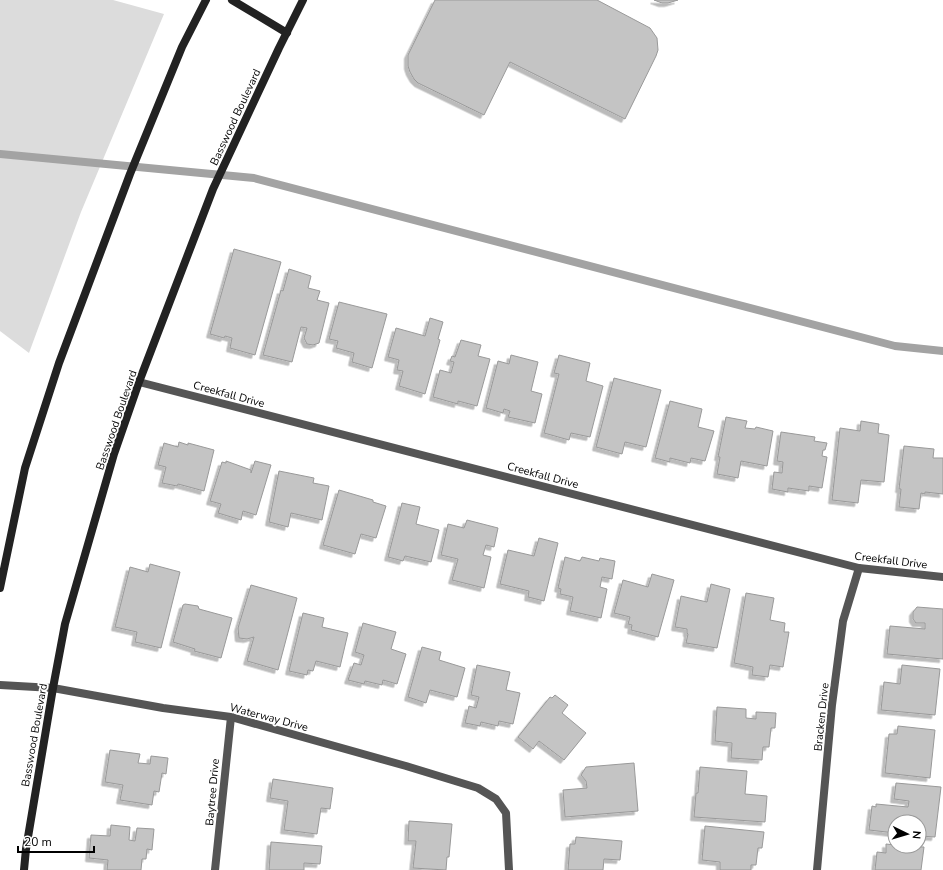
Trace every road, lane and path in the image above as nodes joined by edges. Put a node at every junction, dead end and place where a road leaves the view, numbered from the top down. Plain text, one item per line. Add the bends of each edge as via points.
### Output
1 (206, 0) edge
2 (232, 0) edge
3 (303, 0) edge
4 (287, 33) junction
5 (139, 382) junction
6 (860, 568) junction
7 (943, 577) edge
8 (0, 588) edge
9 (0, 685) edge
10 (53, 688) junction
11 (231, 717) junction
12 (24, 870) edge
13 (215, 870) edge
14 (509, 870) edge
15 (817, 870) edge

1 - 8 main road via 182,47 162,96 59,363 25,468
2 - 4 main road
3 - 4 main road, Basswood Boulevard
4 - 5 main road, Basswood Boulevard via 214,190
5 - 6 street, Creekfall Drive
5 - 10 main road, Basswood Boulevard via 114,454 65,624
6 - 7 street, Creekfall Drive
6 - 15 street, Bracken Drive via 843,621 832,705
9 - 10 street, Waterway Drive
10 - 11 street, Waterway Drive via 163,708
10 - 12 main road, Basswood Boulevard
11 - 13 street, Baytree Drive
11 - 14 street, Waterway Drive via 478,788 496,799 506,813

